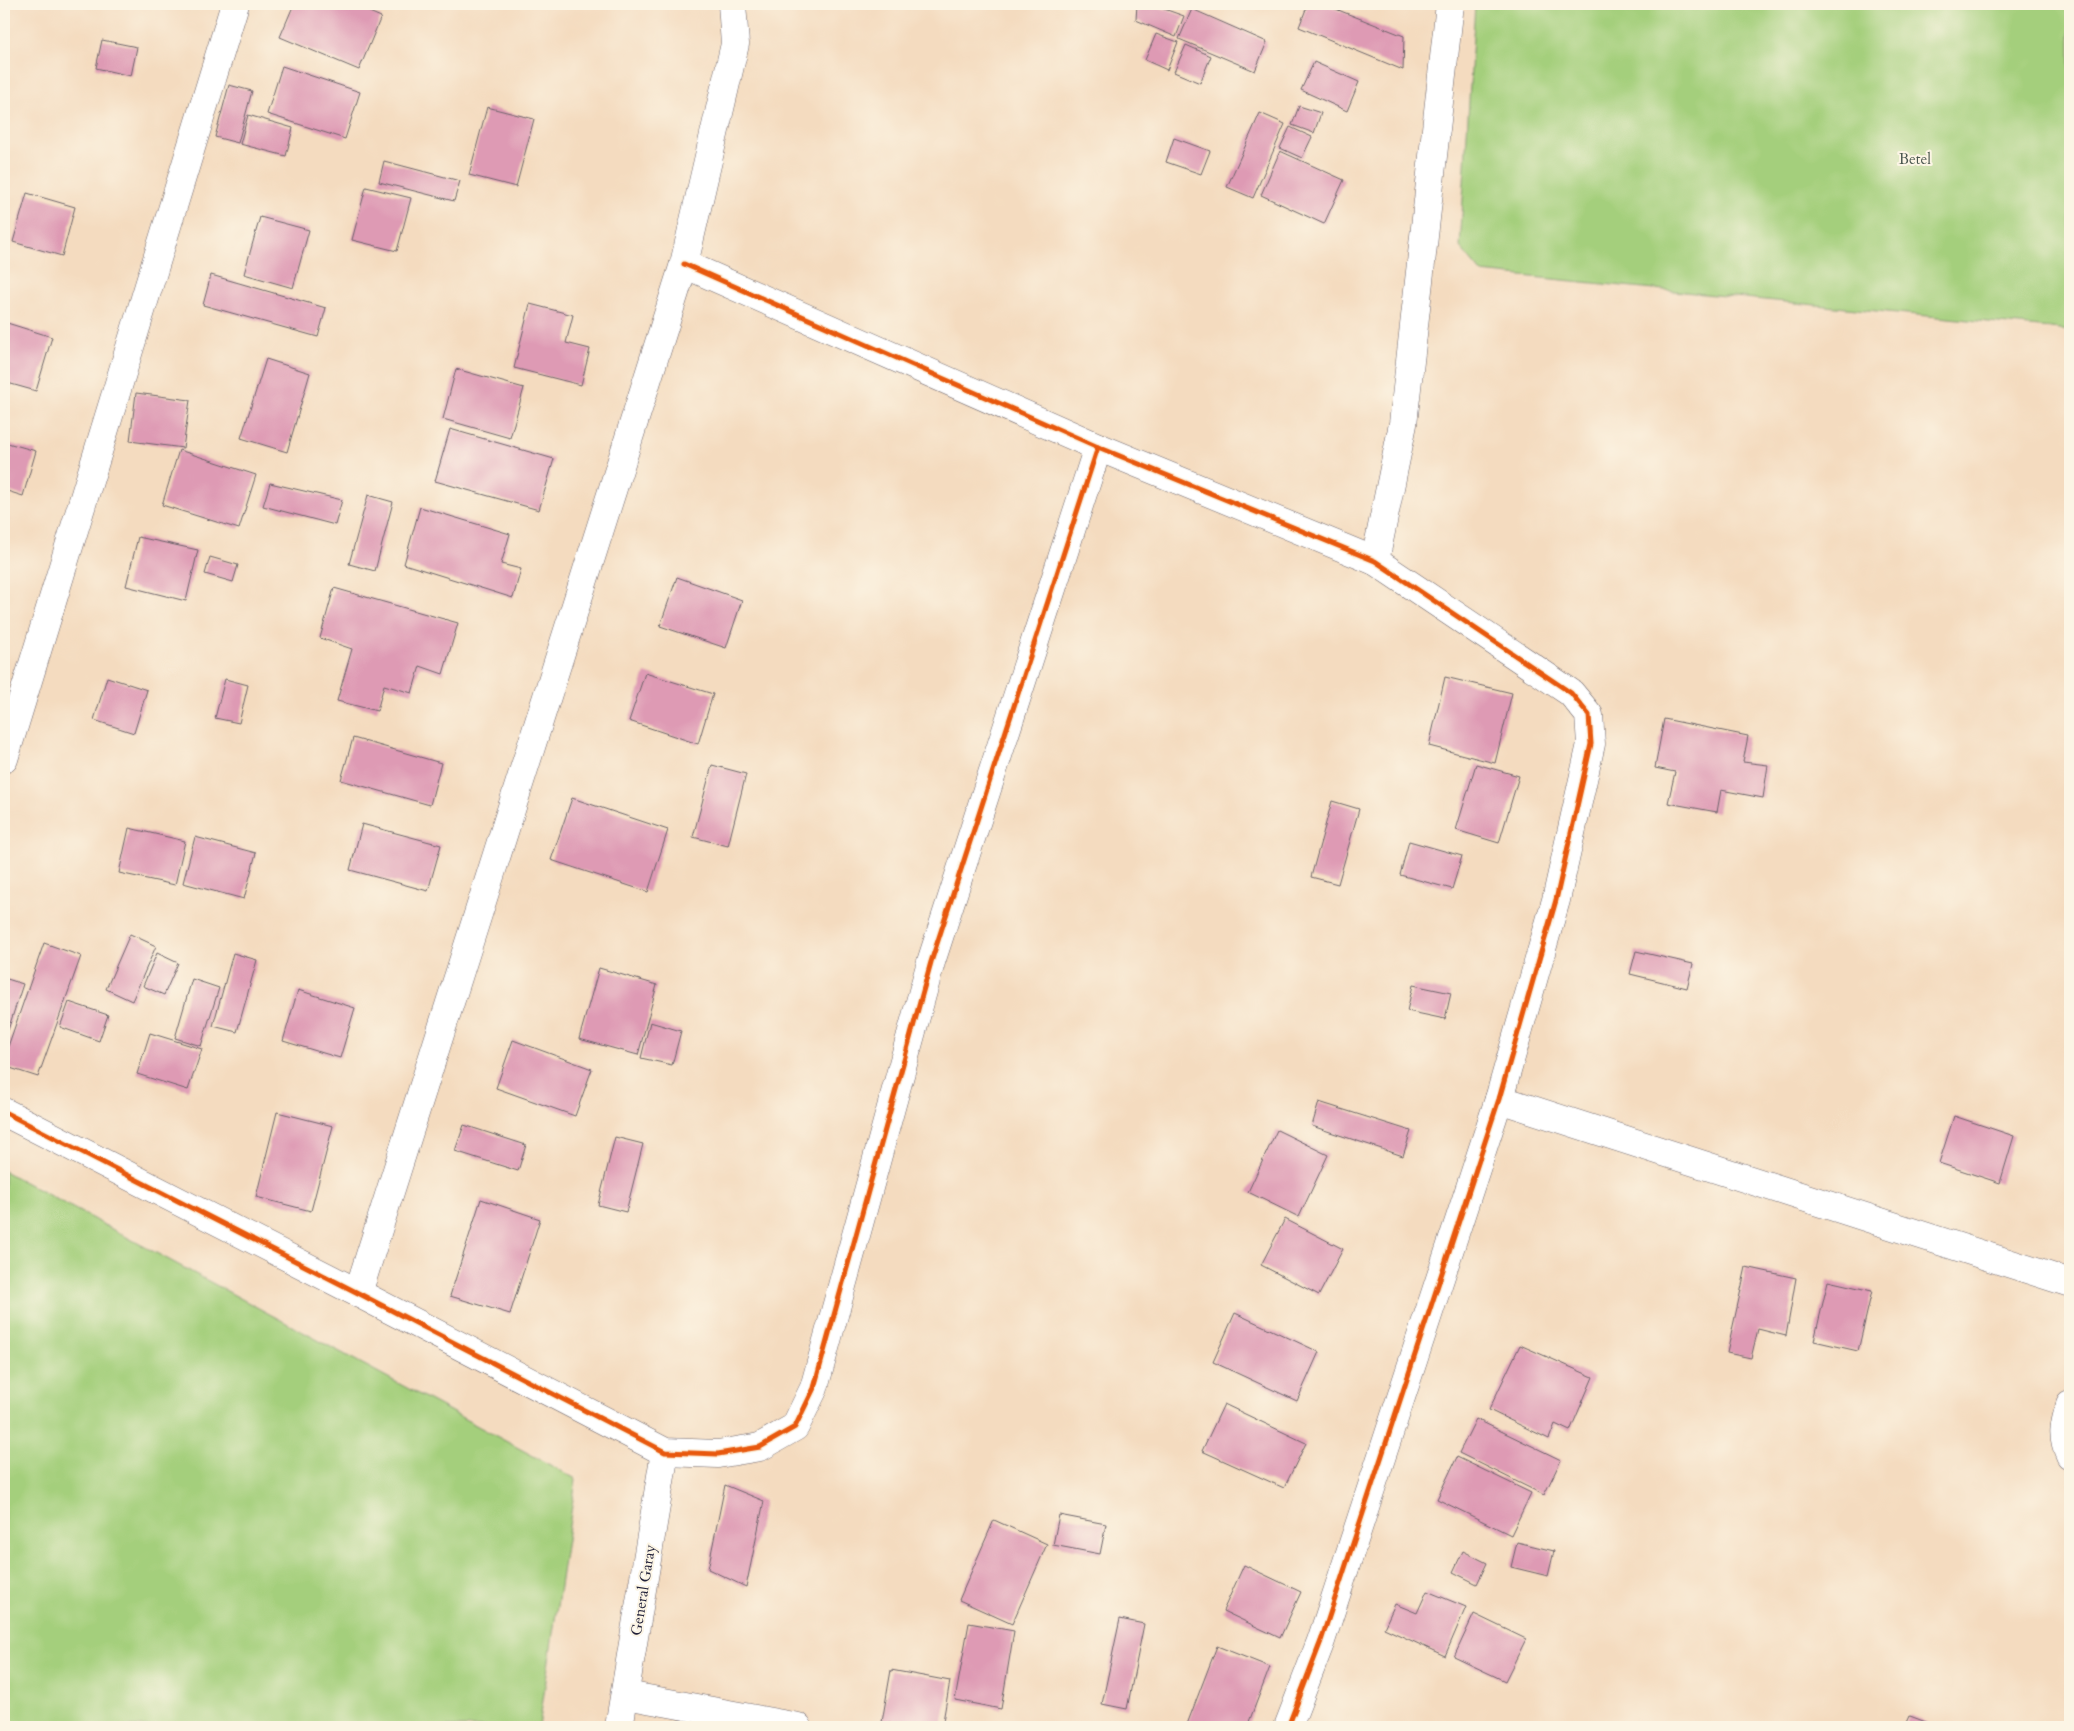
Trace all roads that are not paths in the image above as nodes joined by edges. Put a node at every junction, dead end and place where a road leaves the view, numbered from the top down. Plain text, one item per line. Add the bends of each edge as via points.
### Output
1 (235, 4) edge
2 (732, 4) edge
3 (1450, 4) edge
4 (684, 264) junction
5 (1098, 447) junction
6 (1375, 561) junction
7 (4, 760) edge
8 (1499, 1098) junction
9 (4, 1112) edge
10 (2070, 1283) edge
11 (358, 1292) junction
12 (2070, 1406) edge
13 (665, 1452) junction
14 (2070, 1455) edge
15 (626, 1695) junction
16 (619, 1727) edge
17 (798, 1727) edge
18 (1288, 1727) edge

1 - 7 street
2 - 4 street via 735,44
3 - 6 street via 1403,424
4 - 5 street
4 - 11 street
5 - 6 street
5 - 13 street via 931,962 814,1388 795,1427 760,1447 718,1454
6 - 8 street via 1572,693 1589,715 1591,744 1556,900
8 - 10 street
8 - 18 street via 1322,1641
9 - 11 street
11 - 13 street
12 - 14 street via 2065,1420 2064,1441
13 - 15 street, General Garay
15 - 16 street, General Garay
15 - 17 street

